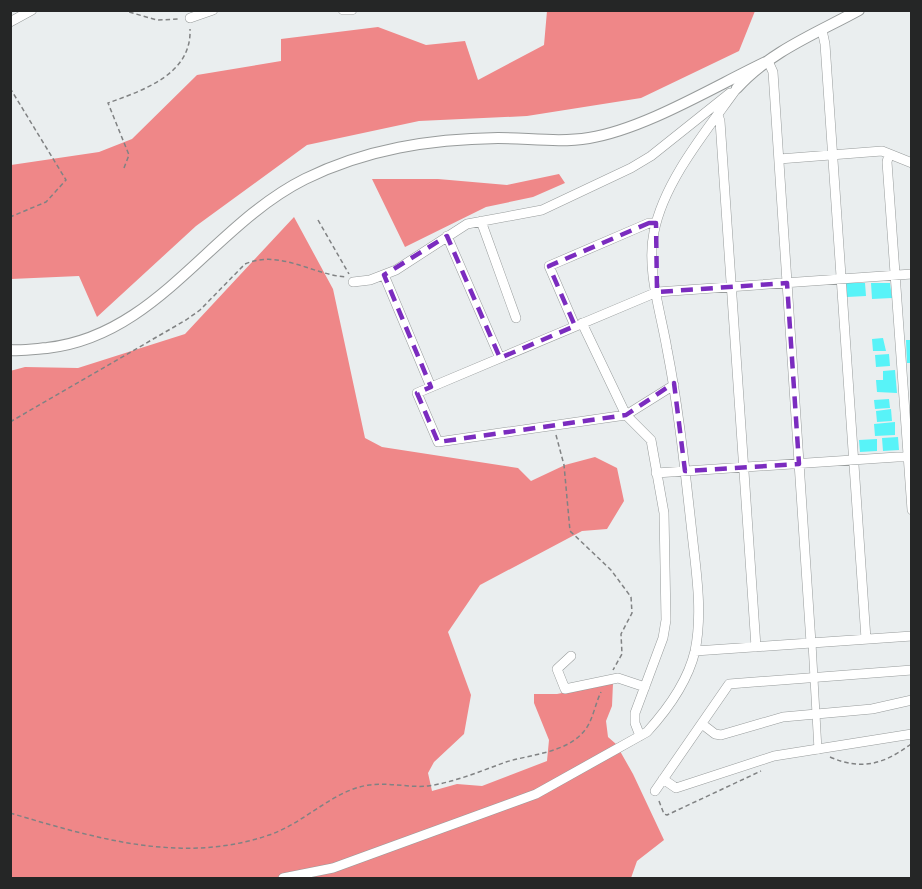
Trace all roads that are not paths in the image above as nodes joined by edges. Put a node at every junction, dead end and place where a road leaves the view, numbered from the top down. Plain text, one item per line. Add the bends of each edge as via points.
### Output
1 (32, 10) edge
2 (213, 10) edge
3 (343, 10) edge
4 (352, 10) edge
5 (859, 10) edge
6 (190, 18) road end
7 (10, 22) edge
8 (822, 30) junction
9 (768, 61) junction
10 (737, 88) junction
11 (718, 115) junction
12 (832, 154) junction
13 (889, 154) junction
14 (779, 159) junction
15 (912, 163) edge
16 (481, 221) junction
17 (656, 223) junction
18 (447, 236) junction
19 (912, 274) edge
20 (384, 275) junction
21 (896, 275) junction
22 (352, 279) road end
23 (841, 279) junction
24 (787, 283) junction
25 (732, 286) junction
26 (657, 292) junction
27 (516, 318) dead end
28 (579, 325) junction
29 (10, 350) edge
30 (500, 358) junction
31 (674, 385) junction
32 (431, 387) junction
33 (626, 415) junction
34 (910, 456) edge
35 (854, 460) junction
36 (799, 464) junction
37 (745, 467) junction
38 (685, 471) junction
39 (656, 473) junction
40 (912, 510) edge
41 (912, 636) edge
42 (866, 639) junction
43 (811, 643) junction
44 (756, 647) junction
45 (695, 651) junction
46 (571, 656) dead end
47 (912, 670) edge
48 (814, 678) junction
49 (645, 687) junction
50 (912, 700) edge
51 (816, 714) junction
52 (702, 724) junction
53 (912, 734) edge
54 (640, 736) junction
55 (823, 750) junction
56 (663, 779) junction
57 (655, 791) road end
58 (283, 879) edge

1 - 7 street
2 - 6 street
3 - 4 street
5 - 8 street
8 - 9 street
8 - 12 street
9 - 10 street
9 - 14 street via 773,72
9 - 29 street via 637,124 589,138 417,143 350,159 303,180 264,205 144,308 106,332 66,346
10 - 11 street
10 - 16 street via 631,168 542,210
11 - 17 street via 669,188
11 - 25 street
12 - 13 street
12 - 14 street
12 - 23 street
13 - 15 street
13 - 21 street
14 - 24 street
16 - 18 street
16 - 27 street
17 - 26 street via 653,235
17 - 28 street via 549,266
18 - 20 street
18 - 30 street
19 - 21 street
20 - 22 street
20 - 32 street
21 - 23 street
21 - 34 street
23 - 24 street
23 - 35 street
24 - 25 street
24 - 36 street
25 - 26 street
25 - 37 street
26 - 28 street
26 - 31 street
28 - 30 street
28 - 33 street
30 - 32 street
31 - 33 street
31 - 38 street
32 - 33 street via 417,393 438,442
33 - 39 street via 651,440
34 - 35 street
34 - 40 street
35 - 36 street
35 - 42 street
36 - 37 street
36 - 43 street
37 - 38 street
37 - 44 street
38 - 39 street
38 - 45 street via 698,597
39 - 49 street via 664,513 666,620
41 - 42 street
42 - 43 street
43 - 44 street
43 - 48 street
44 - 45 street
45 - 54 street via 685,678 659,718
46 - 49 street via 557,669 565,689 618,678
47 - 48 street
48 - 51 street
48 - 52 street via 729,684
49 - 54 street via 635,713
50 - 51 street via 872,709
51 - 52 street via 783,717 721,735
51 - 55 street
52 - 56 street
53 - 55 street
54 - 58 street via 536,794 333,868
55 - 56 street via 774,756 676,788
56 - 57 street

